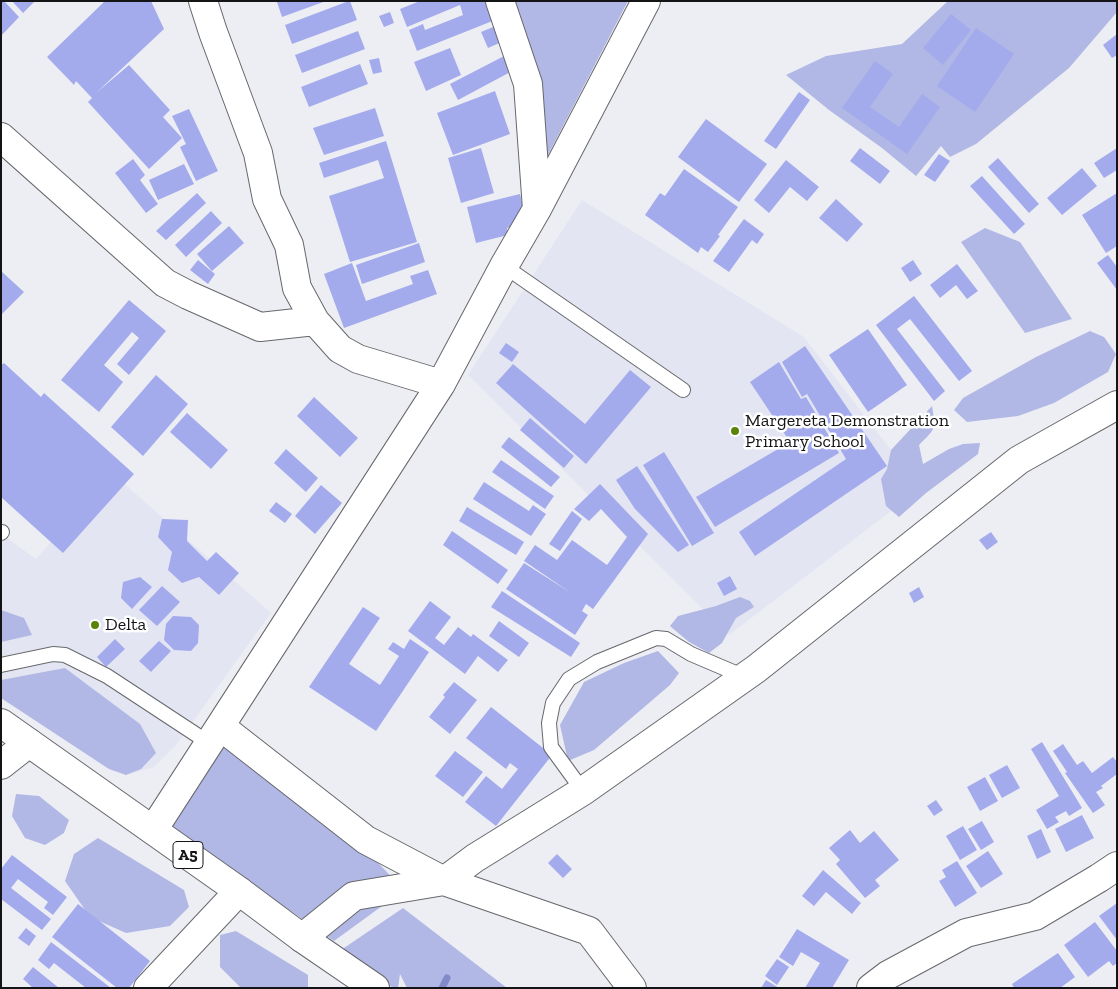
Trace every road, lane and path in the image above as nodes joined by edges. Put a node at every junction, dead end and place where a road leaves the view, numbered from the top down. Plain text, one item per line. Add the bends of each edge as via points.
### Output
1 (203, 1) edge
2 (500, 1) edge
3 (646, 1) edge
4 (1, 137) edge
5 (537, 209) junction
6 (504, 266) junction
7 (315, 321) junction
8 (441, 384) junction
9 (684, 390) dead end
10 (1117, 406) edge
11 (1, 665) edge
12 (745, 677) junction
13 (1, 723) edge
14 (215, 735) junction
15 (29, 743) junction
16 (1, 765) edge
17 (583, 791) junction
18 (153, 830) junction
19 (1117, 866) edge
20 (444, 881) junction
21 (239, 892) junction
22 (302, 938) junction
23 (148, 988) edge
24 (375, 988) edge
25 (632, 988) edge
26 (871, 988) edge

1 - 7 main road via 258,154 267,199 288,245 297,288
2 - 5 main road via 528,84
3 - 5 main road
4 - 7 main road via 165,283 260,328
5 - 6 main road
6 - 8 main road
6 - 9 lane
7 - 8 main road via 340,349 358,359
8 - 14 main road
10 - 12 main road via 1019,460
11 - 14 lane via 53,654 65,655
12 - 17 main road
12 - 17 lane via 656,638 597,662 569,679 553,703 551,747
13 - 15 main road, A5 / A5
14 - 18 main road
14 - 20 main road via 366,840
15 - 16 main road
15 - 18 main road, A5 / A5
17 - 20 main road
18 - 21 main road, A5 / A5
19 - 26 main road via 1035,916 966,933 888,975
20 - 22 main road via 354,896
20 - 25 main road via 589,932
21 - 22 main road, A5 / A5
21 - 23 main road
22 - 24 main road, A5 / A5

